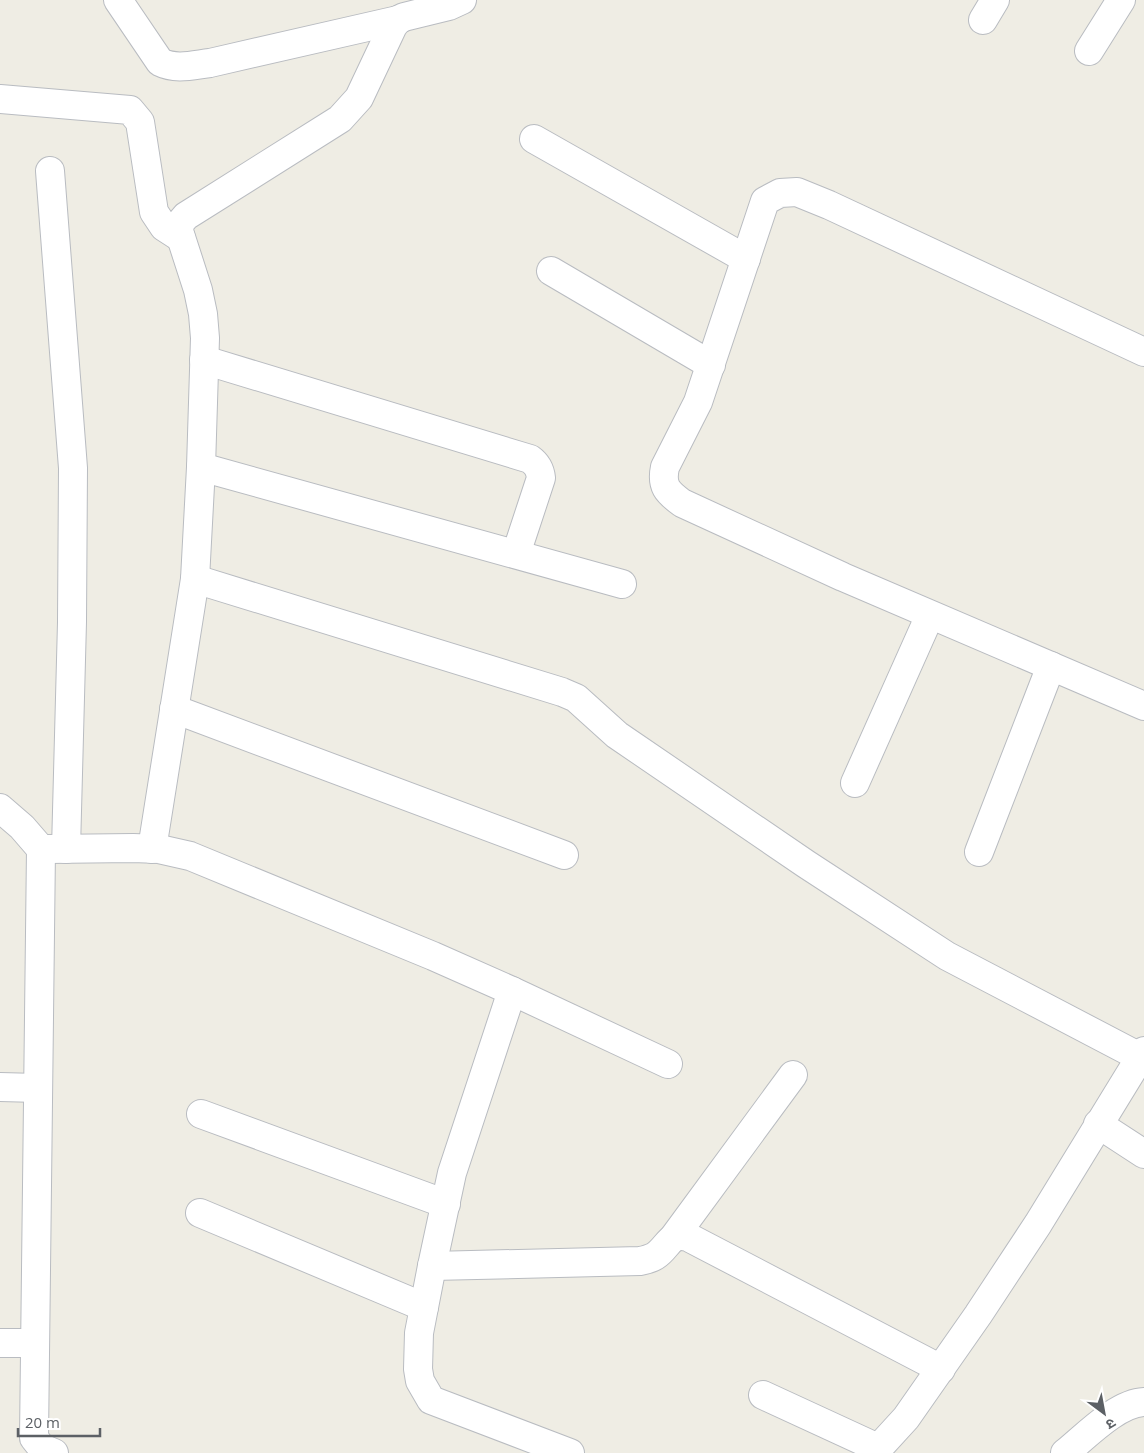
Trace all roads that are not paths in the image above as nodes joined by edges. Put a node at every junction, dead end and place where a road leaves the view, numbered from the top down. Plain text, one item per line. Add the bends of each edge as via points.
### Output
1 (118, 0) edge
2 (462, 0) edge
3 (1121, 0) edge
4 (398, 20) junction
5 (1089, 51) dead end
6 (0, 99) edge
7 (534, 139) dead end
8 (50, 171) dead end
9 (181, 238) junction
10 (746, 259) junction
11 (551, 271) dead end
12 (1144, 352) edge
13 (204, 360) junction
14 (711, 365) junction
15 (201, 467) junction
16 (516, 554) junction
17 (194, 578) junction
18 (622, 584) dead end
19 (930, 615) junction
20 (1051, 666) junction
21 (1144, 706) edge
22 (174, 709) junction
23 (854, 783) dead end
24 (0, 808) edge
25 (54, 849) junction
26 (152, 849) junction
27 (980, 852) dead end
28 (564, 855) dead end
29 (512, 991) junction
30 (1142, 1054) edge
31 (668, 1064) dead end
32 (793, 1075) dead end
33 (0, 1087) edge
34 (38, 1088) junction
35 (201, 1114) dead end
36 (1098, 1124) junction
37 (1144, 1154) edge
38 (446, 1204) junction
39 (200, 1213) dead end
40 (674, 1237) junction
41 (432, 1266) junction
42 (424, 1306) junction
43 (0, 1343) edge
44 (35, 1343) junction
45 (941, 1369) junction
46 (764, 1395) dead end
47 (1144, 1402) edge
48 (876, 1450) edge
49 (48, 1452) edge
50 (570, 1453) edge
51 (1065, 1453) edge

1 - 4 street via 160,62 180,67
2 - 4 street
3 - 5 street
4 - 9 street via 350,110 186,216 180,223
6 - 9 street via 130,110 140,122 154,212 164,227
7 - 10 street
8 - 25 street via 73,468 72,622
9 - 13 street via 198,290 205,338
10 - 12 street via 765,201 780,192 797,192
10 - 14 street
11 - 14 street
13 - 15 street
13 - 16 street via 530,459 537,464 541,478
14 - 19 street via 698,402 666,467 663,478 671,495 682,503
15 - 16 street
15 - 17 street
16 - 18 street
17 - 22 street
17 - 30 street via 576,698 617,735 948,956
19 - 20 street
19 - 23 street
20 - 21 street
20 - 27 street
22 - 26 street
22 - 28 street
24 - 25 street
25 - 26 street
25 - 34 street
26 - 29 street via 190,856
29 - 31 street
29 - 38 street via 452,1173
30 - 36 street
32 - 40 street
33 - 34 street
34 - 44 street
35 - 38 street
36 - 37 street
36 - 45 street via 1038,1224
38 - 41 street
39 - 42 street
40 - 41 street via 657,1255 640,1261
40 - 45 street via 688,1237
41 - 42 street
42 - 50 street via 418,1369 420,1381 431,1400
43 - 44 street
44 - 49 street via 34,1438
45 - 48 street via 906,1418
46 - 48 street
47 - 51 street via 1126,1407 1108,1418

